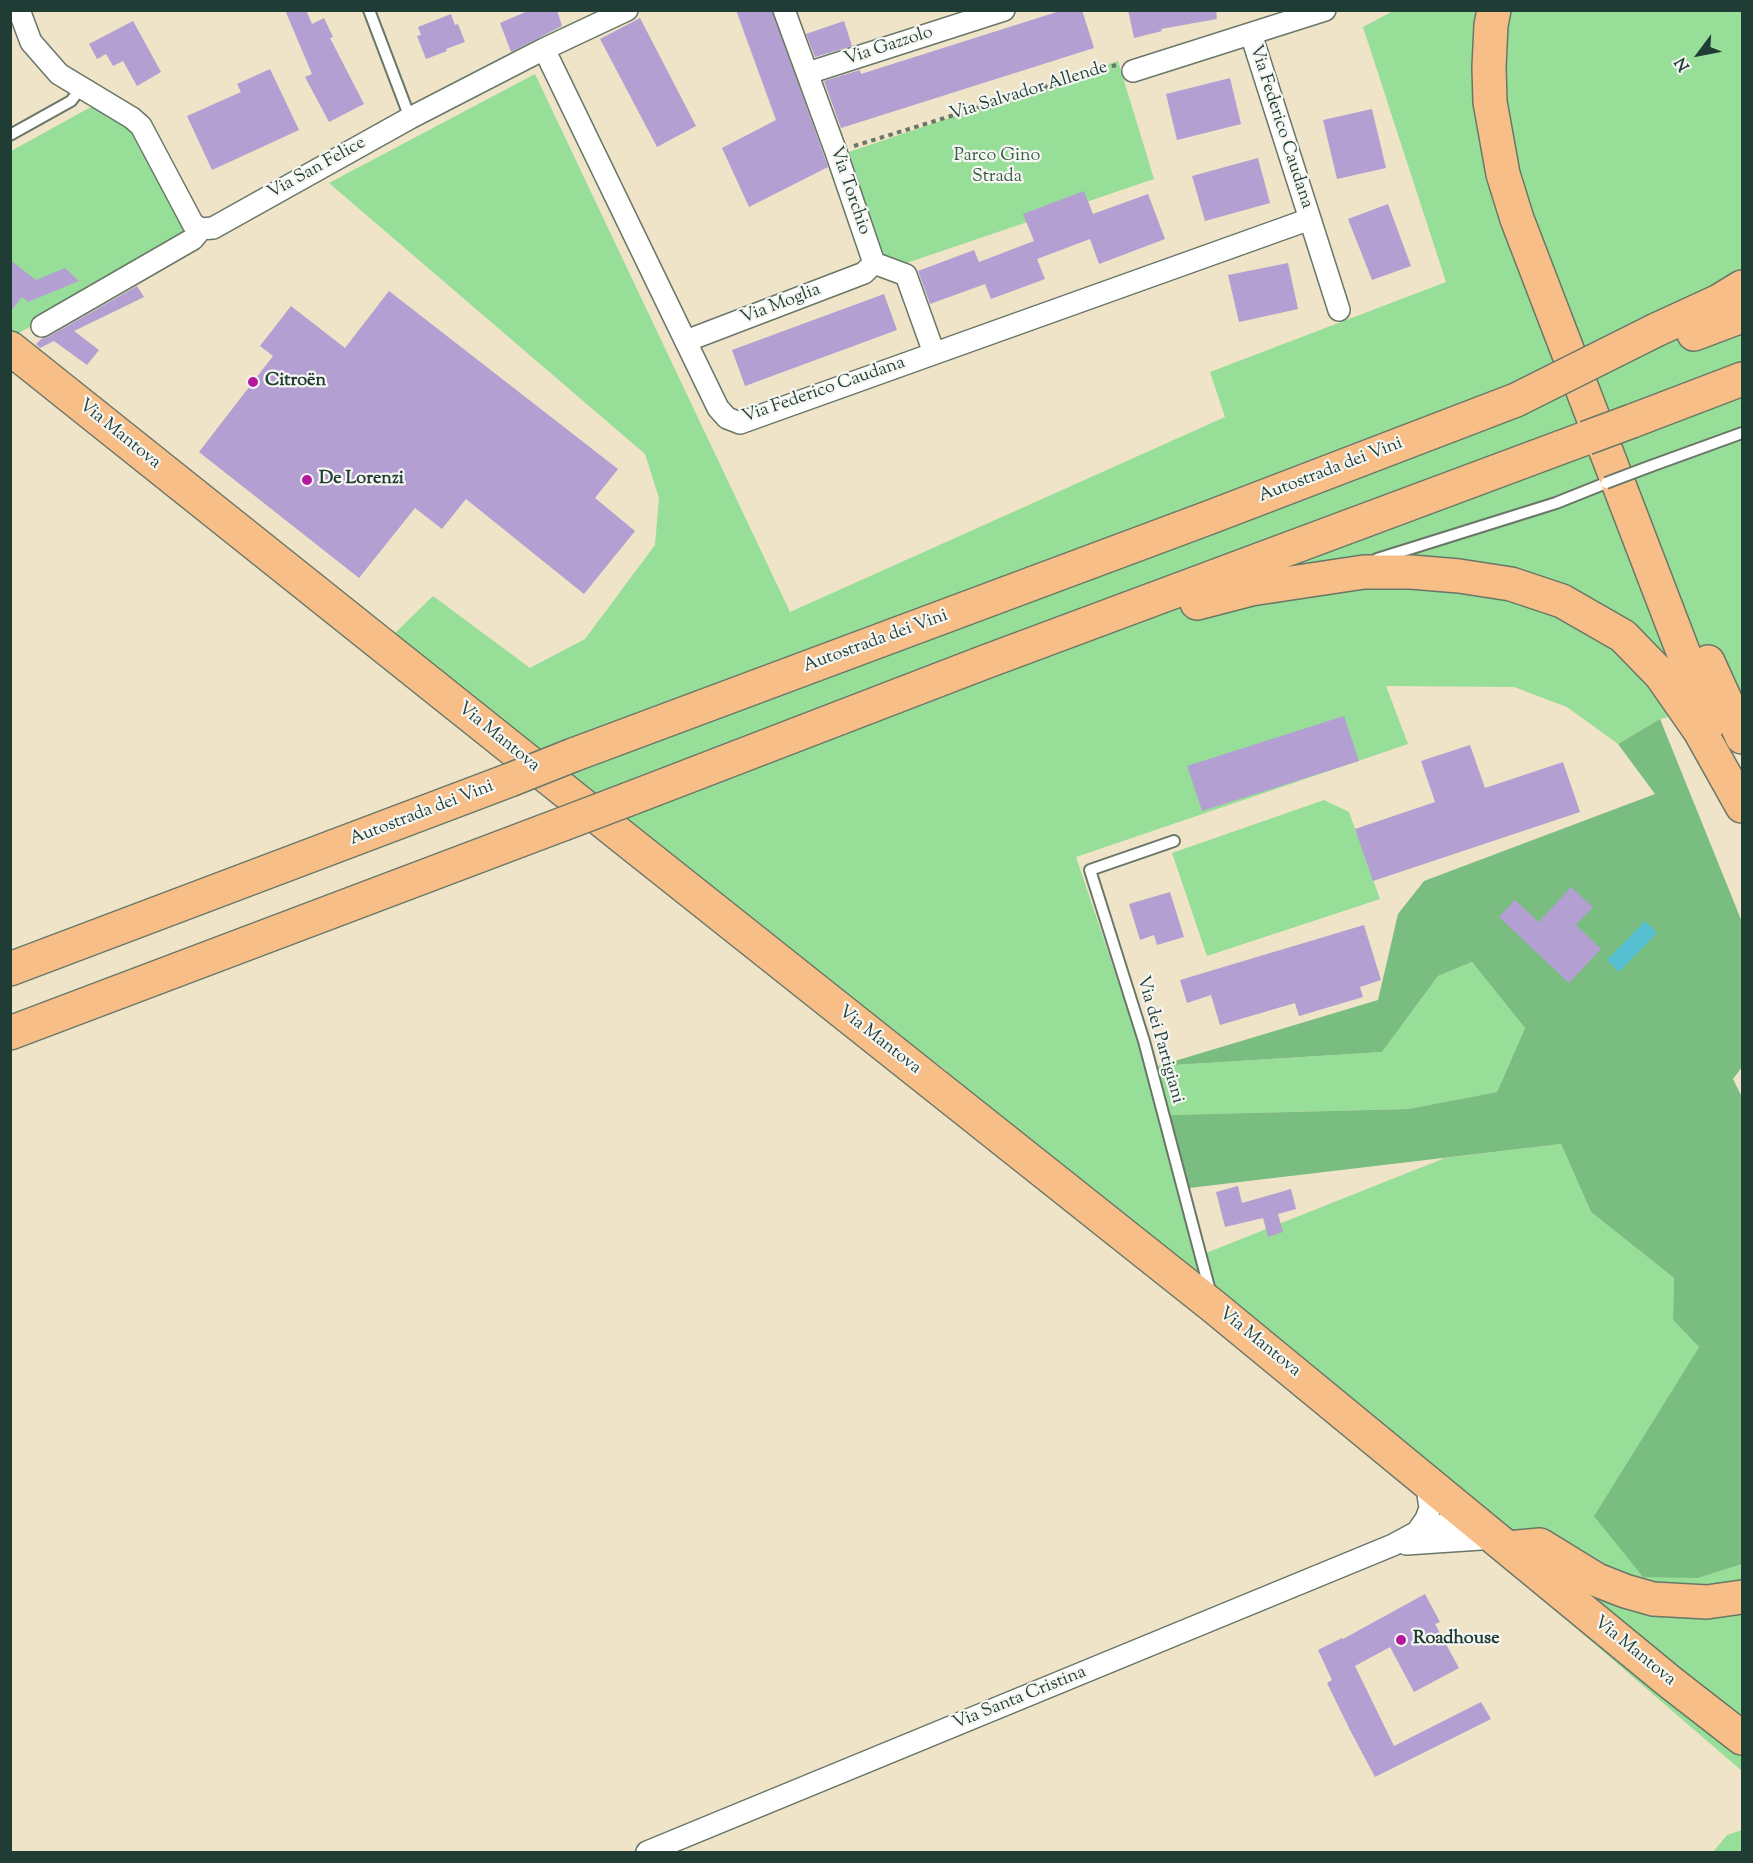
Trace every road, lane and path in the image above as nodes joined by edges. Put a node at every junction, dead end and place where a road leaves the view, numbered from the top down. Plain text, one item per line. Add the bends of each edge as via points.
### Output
1 (19, 10) edge
2 (369, 10) edge
3 (627, 10) edge
4 (784, 10) edge
5 (1004, 10) edge
6 (1325, 10) edge
7 (1494, 10) edge
8 (1512, 10) edge
9 (598, 16) edge
10 (1251, 34) junction
11 (544, 49) junction
12 (1133, 71) joint
13 (808, 73) junction
14 (81, 88) junction
15 (410, 118) junction
16 (10, 135) edge
17 (836, 152) junction
18 (1310, 219) junction
19 (201, 229) junction
20 (874, 263) junction
21 (1743, 288) edge
22 (1339, 310) dead end
23 (1743, 316) edge
24 (42, 326) dead end
25 (1660, 338) junction
26 (686, 341) junction
27 (10, 348) edge
28 (934, 353) junction
29 (1743, 380) edge
30 (1743, 433) edge
31 (1307, 580) junction
32 (985, 662) junction
33 (1743, 737) edge
34 (1743, 801) edge
35 (1743, 806) edge
36 (1174, 841) dead end
37 (10, 969) edge
38 (10, 1033) edge
39 (1213, 1306) junction
40 (1426, 1480) junction
41 (1470, 1517) junction
42 (1417, 1532) junction
43 (1502, 1543) junction
44 (1393, 1545) junction
45 (1743, 1597) edge
46 (1743, 1738) edge
47 (647, 1852) edge

1 - 14 street via 31,42 59,74
2 - 15 lane
3 - 9 street, Via San Felice
4 - 13 street, Via Torchio
5 - 13 street, Via Gazzolo
6 - 10 street, Via Salvador Allende
7 - 34 main road via 1488,67 1490,102 1516,219
8 - 33 main road via 1506,86 1513,133 1536,220 1668,567
9 - 11 street, Via San Felice
10 - 12 street, Via Salvador Allende
10 - 18 street, Via Federico Caudana
11 - 15 street, Via San Felice
11 - 26 street, Via Federico Caudana
12 - 17 path, Via Salvador Allende via 1116,65
13 - 17 street, Via Torchio
14 - 16 lane via 71,101
14 - 19 street via 141,126 193,224
15 - 19 street, Via San Felice via 213,228
17 - 20 street, Via Torchio
18 - 22 street, Via Federico Caudana
18 - 28 street, Via Federico Caudana
19 - 24 street, Via San Felice via 193,239
20 - 26 street, Via Moglia via 864,273
20 - 28 street via 906,275
21 - 25 main road
23 - 25 main road, Autostrada dei Vini
25 - 37 main road, Autostrada dei Vini, bridge via 1516,400 1294,485
26 - 28 street, Via Federico Caudana via 718,408 727,418 740,423
27 - 39 main road, Via Mantova
29 - 32 main road, bridge
30 - 31 lane, bridge via 1556,503
31 - 32 main road via 1251,589 1162,613 1093,639
31 - 35 main road via 1364,572 1411,572 1511,584 1562,601 1623,636 1661,675 1700,731
32 - 38 main road, bridge
36 - 39 lane, Via dei Partigiani via 1090,870 1144,1041
39 - 40 main road, Via Mantova
40 - 41 main road, Via Mantova
40 - 42 street via 1430,1508
41 - 42 street, Via Santa Cristina
41 - 43 main road, Via Mantova
42 - 44 street, Via Santa Cristina
43 - 44 street, Via Santa Cristina
43 - 45 main road via 1540,1545 1597,1580 1653,1599 1707,1602
43 - 46 main road, Via Mantova
44 - 47 street, Via Santa Cristina

